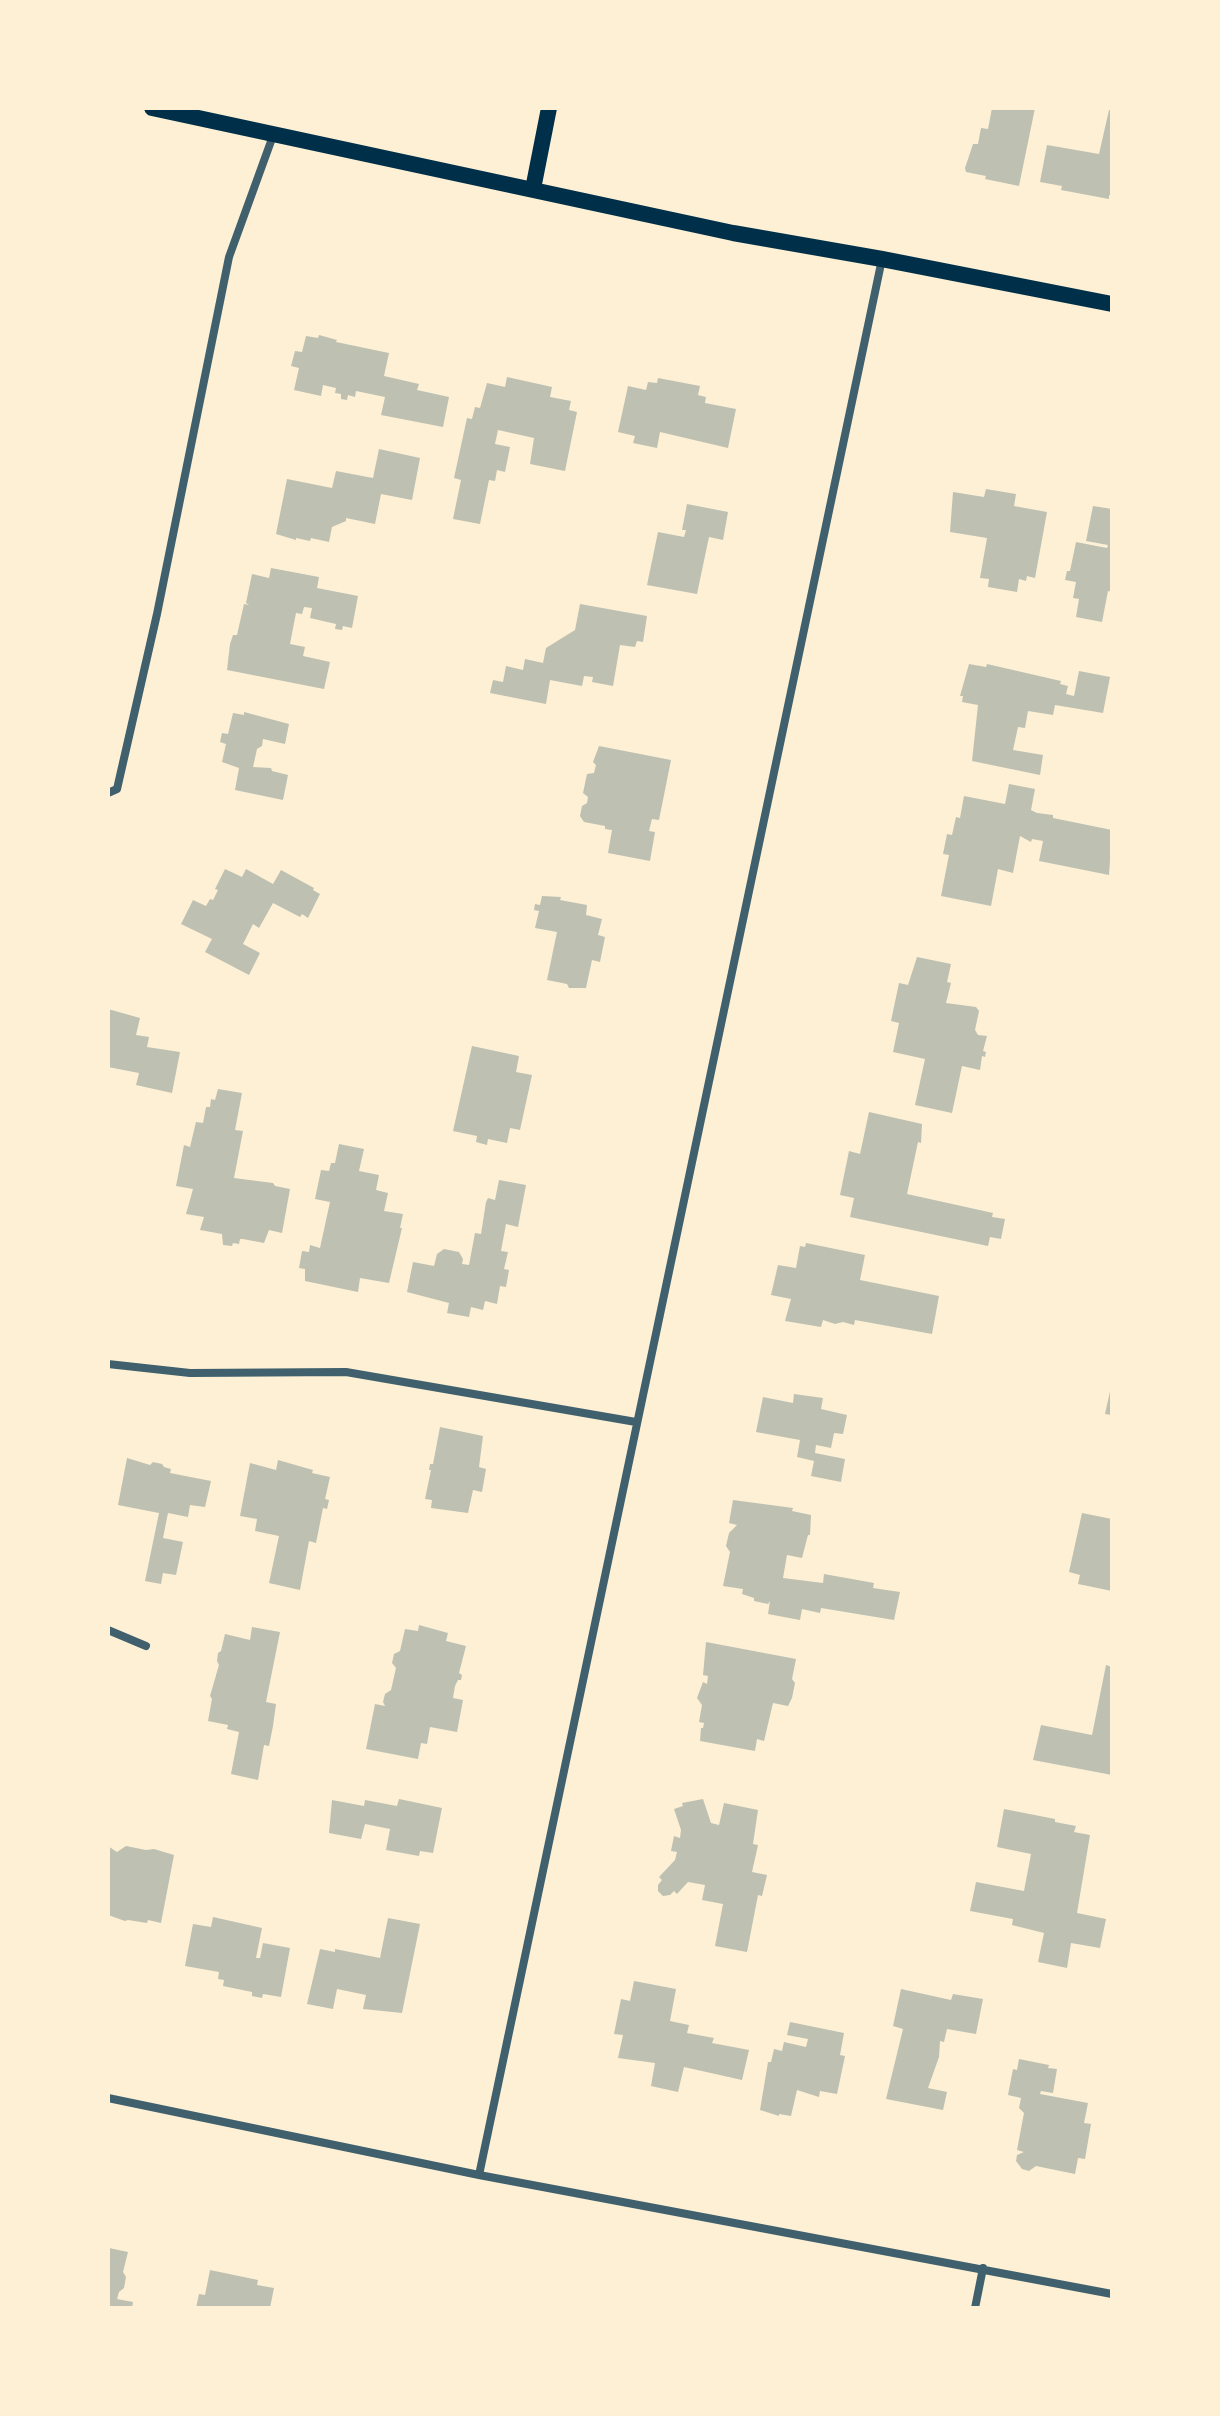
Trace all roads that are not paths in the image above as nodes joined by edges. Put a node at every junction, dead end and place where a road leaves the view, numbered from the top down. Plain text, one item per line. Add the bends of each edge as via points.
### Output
1 (152, 108) edge
2 (549, 108) edge
3 (274, 133) junction
4 (533, 189) junction
5 (882, 259) junction
6 (1112, 304) edge
7 (108, 793) edge
8 (108, 1364) edge
9 (636, 1422) junction
10 (108, 1630) edge
11 (146, 1646) dead end
12 (108, 2098) edge
13 (479, 2175) junction
14 (983, 2268) junction
15 (1112, 2294) edge
16 (975, 2308) edge

1 - 3 main road
2 - 4 main road
3 - 4 main road
3 - 7 street via 229,257 157,614 117,789
4 - 5 main road
5 - 6 main road
5 - 9 street
8 - 9 street via 190,1373 346,1372
9 - 13 street
10 - 11 street
12 - 13 street
13 - 14 street
14 - 15 street
14 - 16 street

